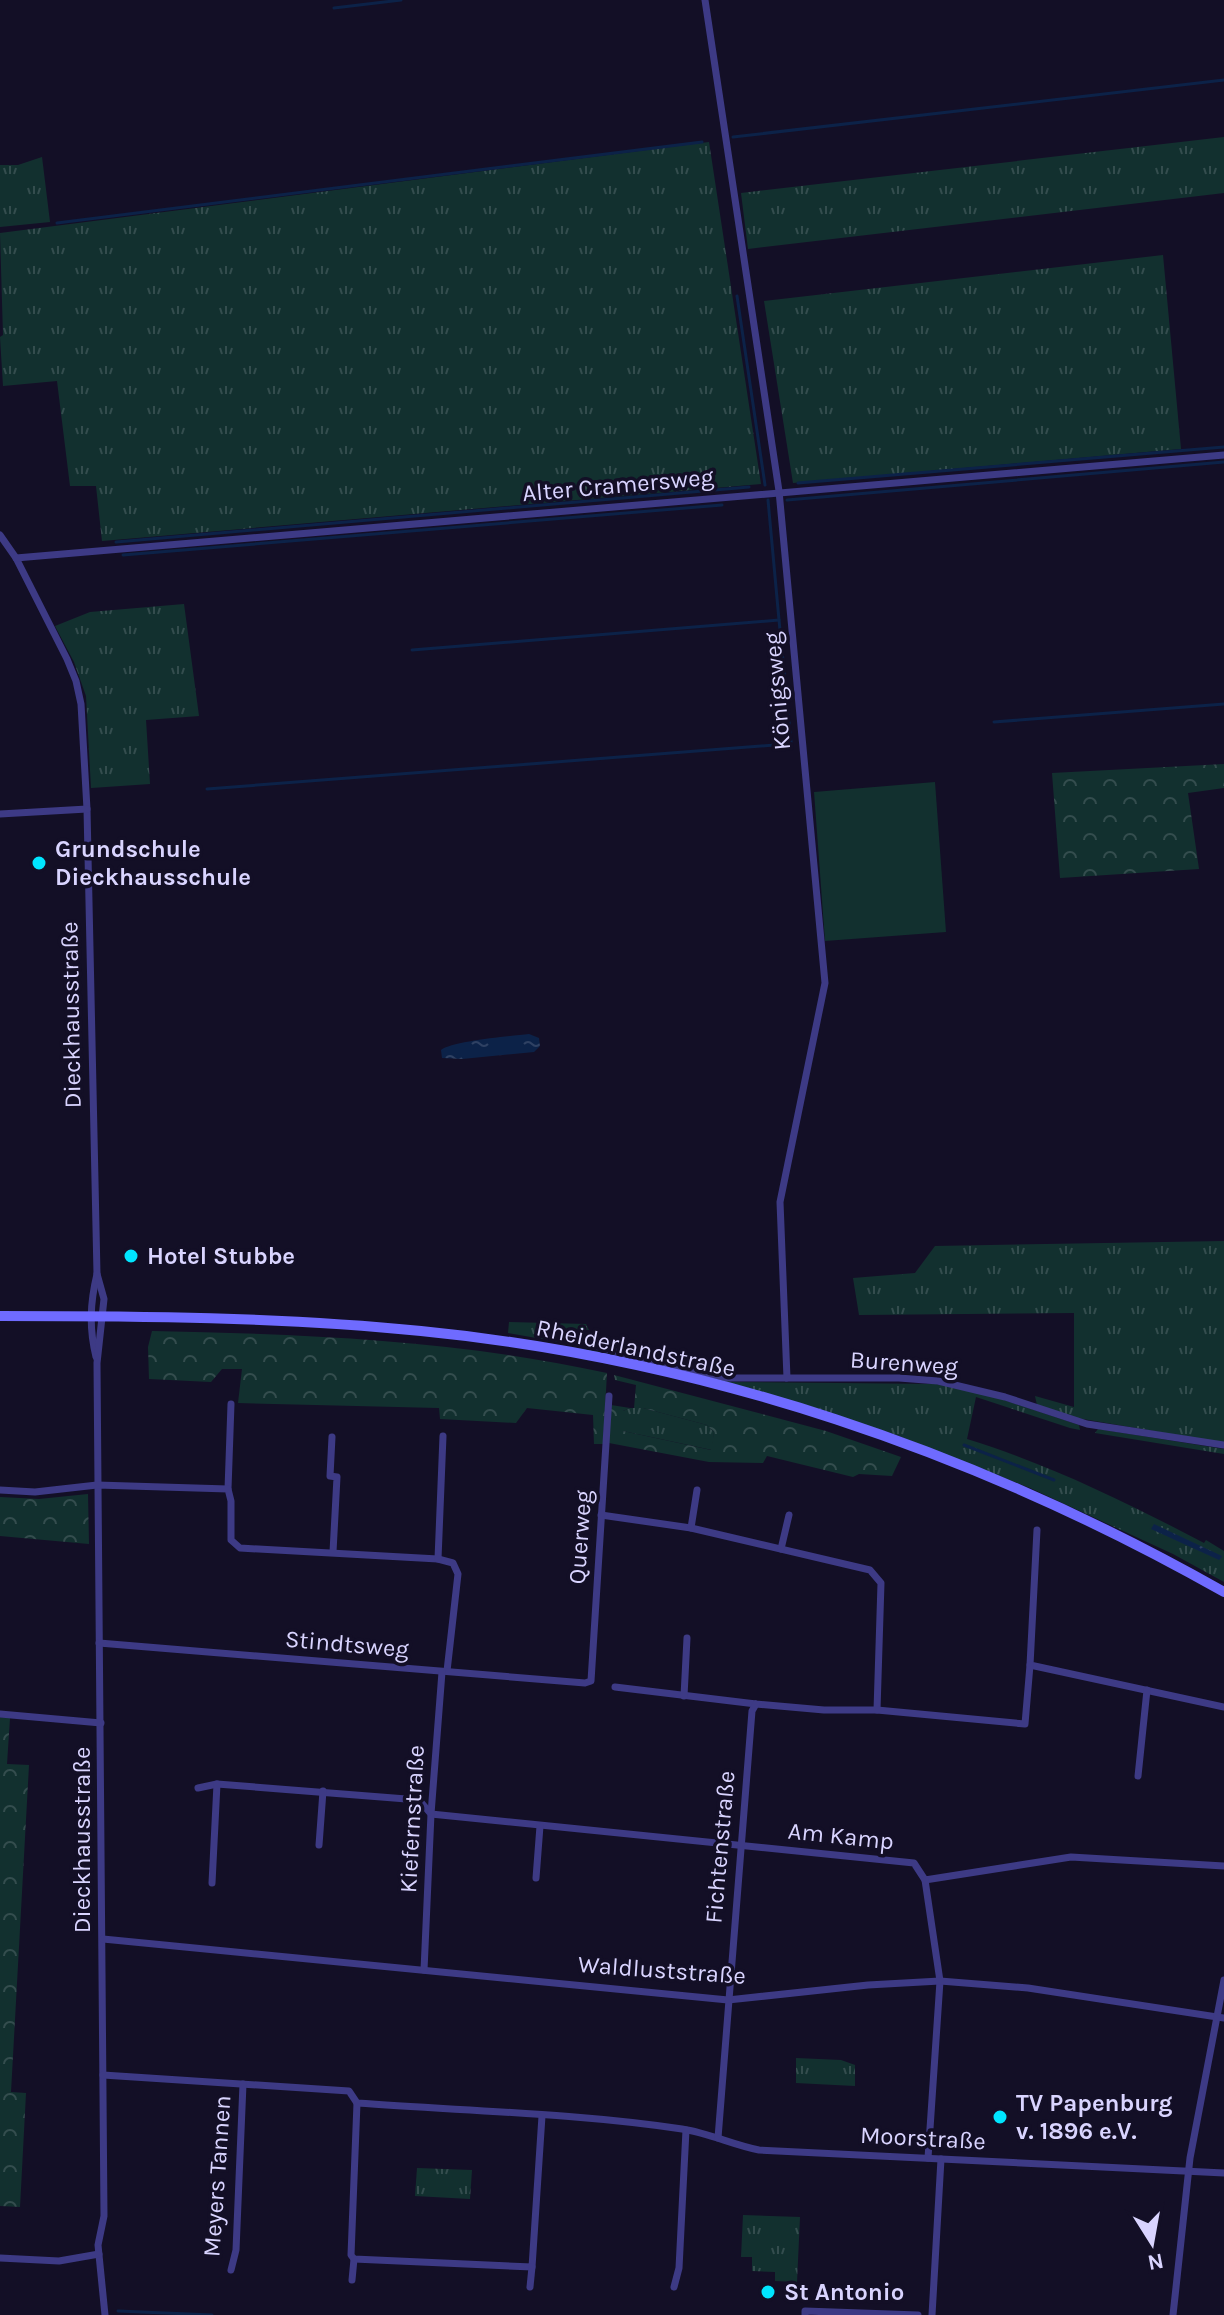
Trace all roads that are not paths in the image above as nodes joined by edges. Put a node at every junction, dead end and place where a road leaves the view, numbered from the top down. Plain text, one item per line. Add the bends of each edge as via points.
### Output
1 (705, 0) edge
2 (1224, 455) edge
3 (779, 491) junction
4 (0, 535) edge
5 (16, 558) junction
6 (87, 809) junction
7 (0, 814) edge
8 (97, 1274) junction
9 (0, 1316) edge
10 (90, 1316) junction
11 (103, 1316) junction
12 (579, 1340) dead end
13 (97, 1363) junction
14 (787, 1378) junction
15 (609, 1396) dead end
16 (231, 1404) dead end
17 (443, 1436) dead end
18 (332, 1437) dead end
19 (1224, 1445) edge
20 (97, 1485) junction
21 (228, 1489) junction
22 (0, 1490) edge
23 (697, 1490) dead end
24 (601, 1515) junction
25 (789, 1515) dead end
26 (691, 1528) junction
27 (1037, 1530) dead end
28 (781, 1549) junction
29 (333, 1552) junction
30 (438, 1559) junction
31 (1224, 1592) edge
32 (687, 1638) dead end
33 (99, 1643) junction
34 (1030, 1665) junction
35 (445, 1671) junction
36 (591, 1681) joint
37 (615, 1687) dead end
38 (1147, 1690) junction
39 (684, 1696) junction
40 (756, 1704) junction
41 (1224, 1707) edge
42 (877, 1710) junction
43 (0, 1714) edge
44 (101, 1723) junction
45 (1138, 1776) dead end
46 (217, 1784) junction
47 (198, 1788) dead end
48 (323, 1791) junction
49 (431, 1814) junction
50 (540, 1826) junction
51 (319, 1845) dead end
52 (740, 1846) junction
53 (1224, 1866) edge
54 (536, 1878) dead end
55 (925, 1880) junction
56 (212, 1883) dead end
57 (103, 1939) junction
58 (424, 1970) junction
59 (1224, 1980) edge
60 (940, 1981) junction
61 (728, 2000) junction
62 (1220, 2018) edge
63 (103, 2075) junction
64 (243, 2084) junction
65 (357, 2103) junction
66 (542, 2116) junction
67 (686, 2130) junction
68 (718, 2138) junction
69 (928, 2158) junction
70 (941, 2159) junction
71 (1188, 2171) junction
72 (1224, 2173) edge
73 (99, 2254) junction
74 (0, 2258) edge
75 (354, 2259) junction
76 (532, 2267) junction
77 (231, 2270) dead end
78 (352, 2280) dead end
79 (530, 2287) dead end
80 (674, 2287) dead end
81 (105, 2315) edge
82 (805, 2315) edge
83 (918, 2315) edge
84 (932, 2315) edge
85 (1173, 2315) edge

1 - 3 street, Königsweg
2 - 3 street, Alter Cramersweg
3 - 5 street, Alter Cramersweg
3 - 14 street, Königsweg via 825,983 780,1202
4 - 5 street, Dieckhausstraße
5 - 6 street, Dieckhausstraße via 76,681
6 - 7 street
6 - 8 street, Dieckhausstraße
8 - 10 street, Dieckhausstraße
8 - 11 street, Dieckhausstraße
9 - 10 main road, Rheiderlandstraße
10 - 11 main road, Rheiderlandstraße
10 - 13 street, Dieckhausstraße
11 - 13 street, Dieckhausstraße
11 - 31 main road, Rheiderlandstraße via 289,1320 424,1331 675,1374 827,1416 950,1459 1126,1538
12 - 14 street, Burenweg via 727,1378
13 - 20 street, Dieckhausstraße
14 - 19 street, Burenweg via 938,1381 1087,1424
15 - 24 street, Querweg
16 - 21 street
17 - 30 street
18 - 29 street via 330,1476 337,1477
20 - 21 street
20 - 22 street
20 - 33 street, Dieckhausstraße
21 - 29 street via 231,1540 240,1548
23 - 26 street
24 - 26 street
24 - 36 street, Querweg
25 - 28 street
26 - 28 street
27 - 34 street
28 - 42 street via 870,1570 881,1583
29 - 30 street
30 - 35 street, Kiefernstraße via 453,1563 458,1574
32 - 39 street
33 - 35 street, Stindtsweg
33 - 44 street, Dieckhausstraße
34 - 38 street
34 - 42 street via 1025,1724
35 - 36 street, Stindtsweg
35 - 49 street, Kiefernstraße
37 - 39 street
38 - 41 street
38 - 45 street
39 - 40 street
40 - 42 street
40 - 52 street, Fichtenstraße
43 - 44 street
44 - 57 street, Dieckhausstraße
46 - 47 street, Am Kamp
46 - 48 street, Am Kamp
46 - 56 street
48 - 49 street, Am Kamp via 419,1800
48 - 51 street
49 - 50 street, Am Kamp
49 - 58 street, Kiefernstraße
50 - 52 street, Am Kamp
50 - 54 street
52 - 55 street, Am Kamp via 914,1863
52 - 61 street, Fichtenstraße
53 - 55 street via 1071,1857
55 - 60 street
57 - 58 street, Waldluststraße
57 - 63 street, Dieckhausstraße
58 - 61 street, Waldluststraße
59 - 62 street
60 - 61 street, Waldluststraße
60 - 62 street, Waldluststraße via 1028,1988
60 - 69 street
61 - 68 street, Fichtenstraße
62 - 71 street
63 - 64 street, Meyers Tannen
63 - 73 street, Dieckhausstraße via 104,2216
64 - 65 street, Meyers Tannen via 349,2091
64 - 77 street, Meyers Tannen
65 - 66 street, Meyers Tannen
65 - 75 street
66 - 67 street, Meyers Tannen
66 - 76 street
67 - 68 street, Meyers Tannen
67 - 80 street
68 - 69 street, Moorstraße via 759,2150
69 - 70 street, Moorstraße
70 - 71 street, Moorstraße
70 - 84 street
71 - 72 street, Moorstraße
71 - 85 street
73 - 74 street via 59,2261
73 - 81 street, Dieckhausstraße
75 - 76 street
75 - 78 street
76 - 79 street
82 - 83 street

